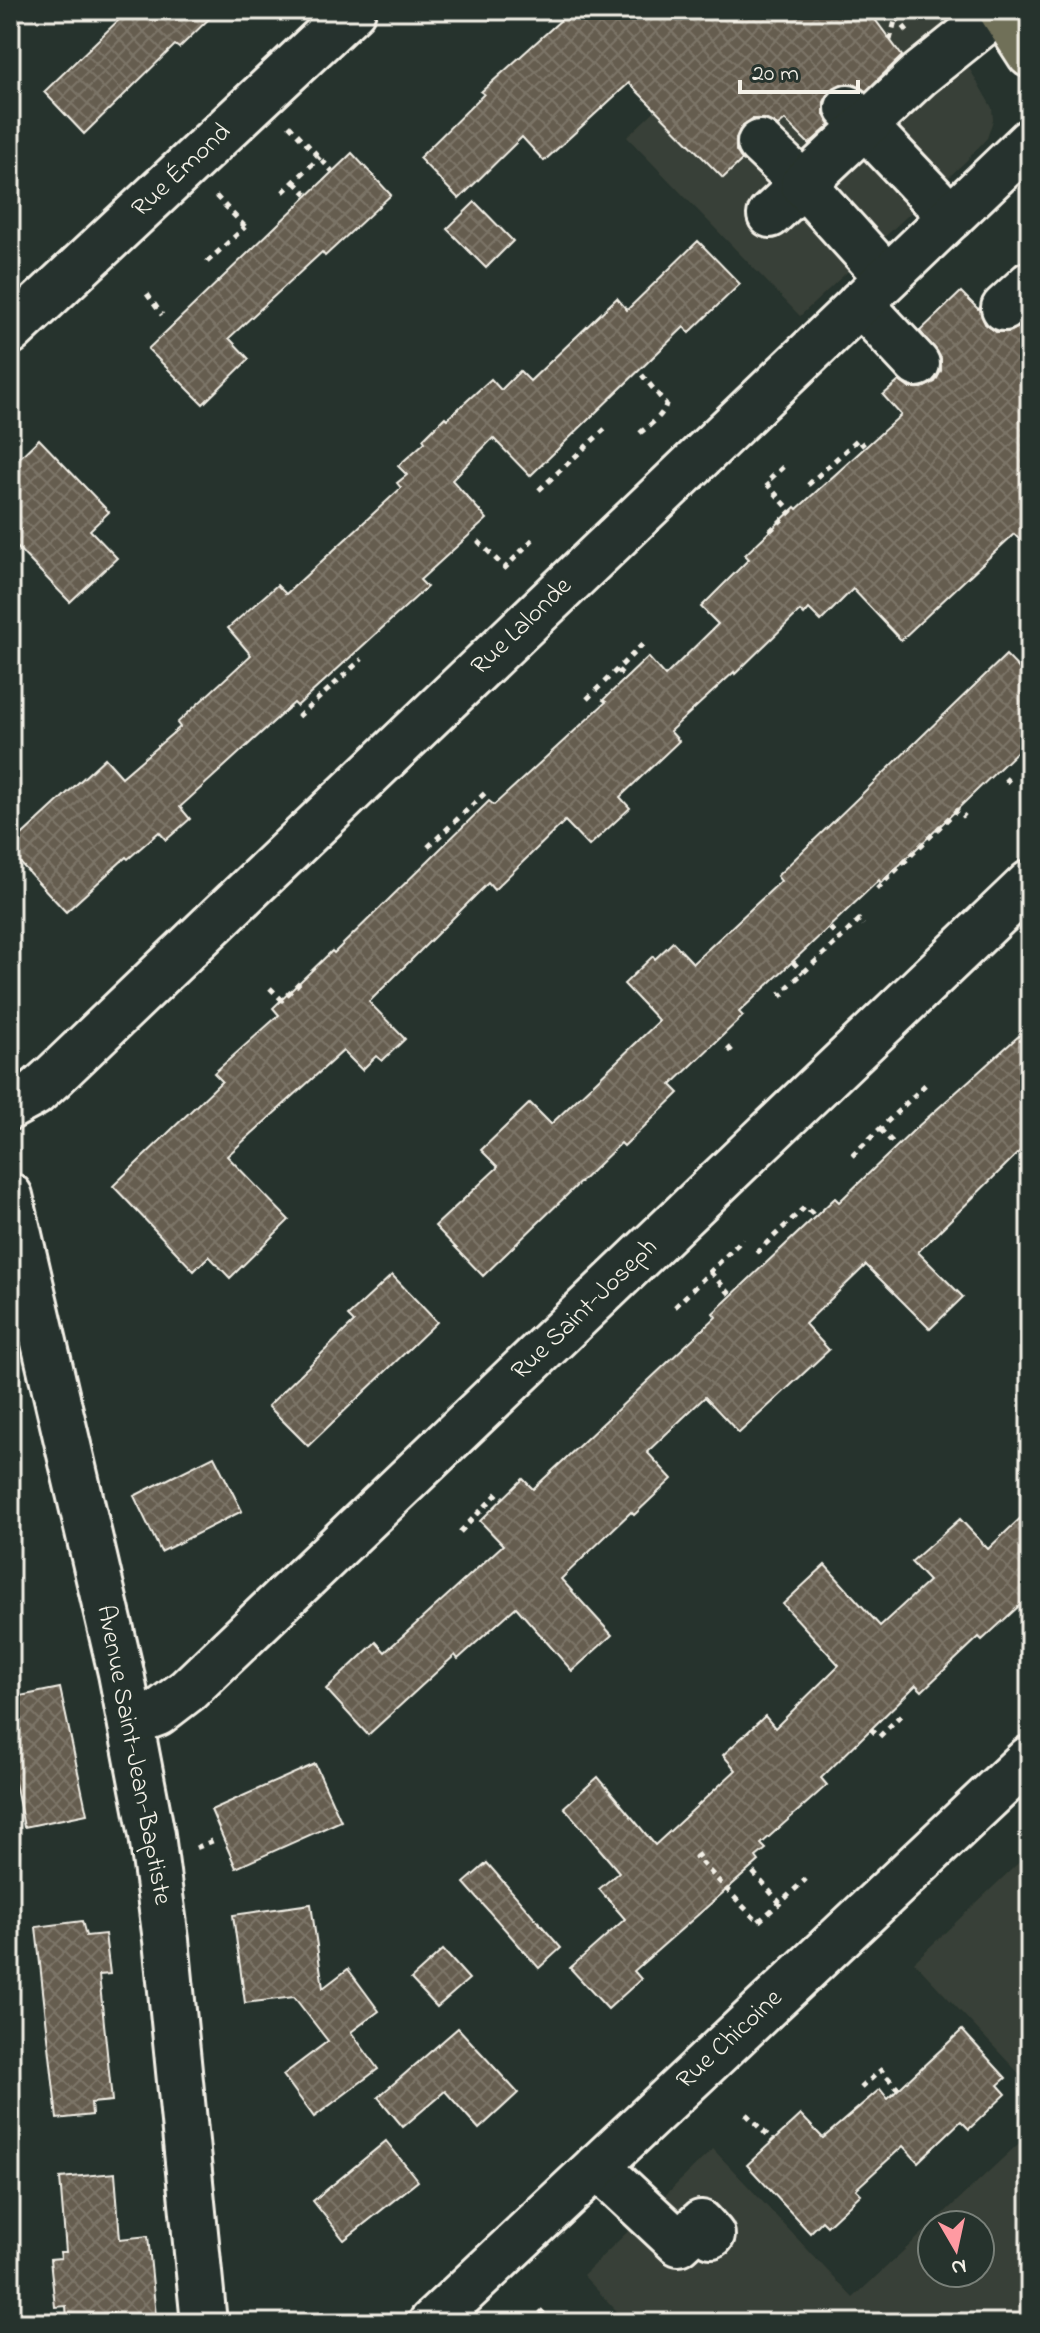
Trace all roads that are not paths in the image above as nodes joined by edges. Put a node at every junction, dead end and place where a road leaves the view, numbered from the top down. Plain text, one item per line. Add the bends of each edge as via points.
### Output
1 (353, 10) edge
2 (1000, 10) edge
3 (1030, 55) edge
4 (856, 117) junction
5 (1030, 141) edge
6 (760, 143) dead end
7 (803, 184) junction
8 (770, 215) dead end
9 (951, 217) junction
10 (862, 301) junction
11 (10, 332) edge
12 (907, 373) dead end
13 (1030, 883) edge
14 (10, 1107) edge
15 (10, 1196) edge
16 (131, 1723) junction
17 (1030, 1758) edge
18 (597, 2166) junction
19 (712, 2235) dead end
20 (204, 2323) edge
21 (431, 2323) edge

1 - 11 street, Rue Émond
2 - 3 main road
2 - 4 street
4 - 7 street
4 - 9 street
5 - 9 street, Rue Lalonde
6 - 7 street
7 - 8 street
7 - 10 street
9 - 10 street, Rue Lalonde
10 - 12 street
10 - 14 street, Rue Lalonde via 53,1077
13 - 16 street, Rue Saint-Joseph via 188,1690 158,1713
15 - 16 street, Avenue Saint-Jean-Baptiste
16 - 20 street, Avenue Saint-Jean-Baptiste via 162,1910
17 - 18 street, Rue Chicoine
18 - 19 street via 679,2243 701,2223
18 - 21 street, Rue Chicoine

